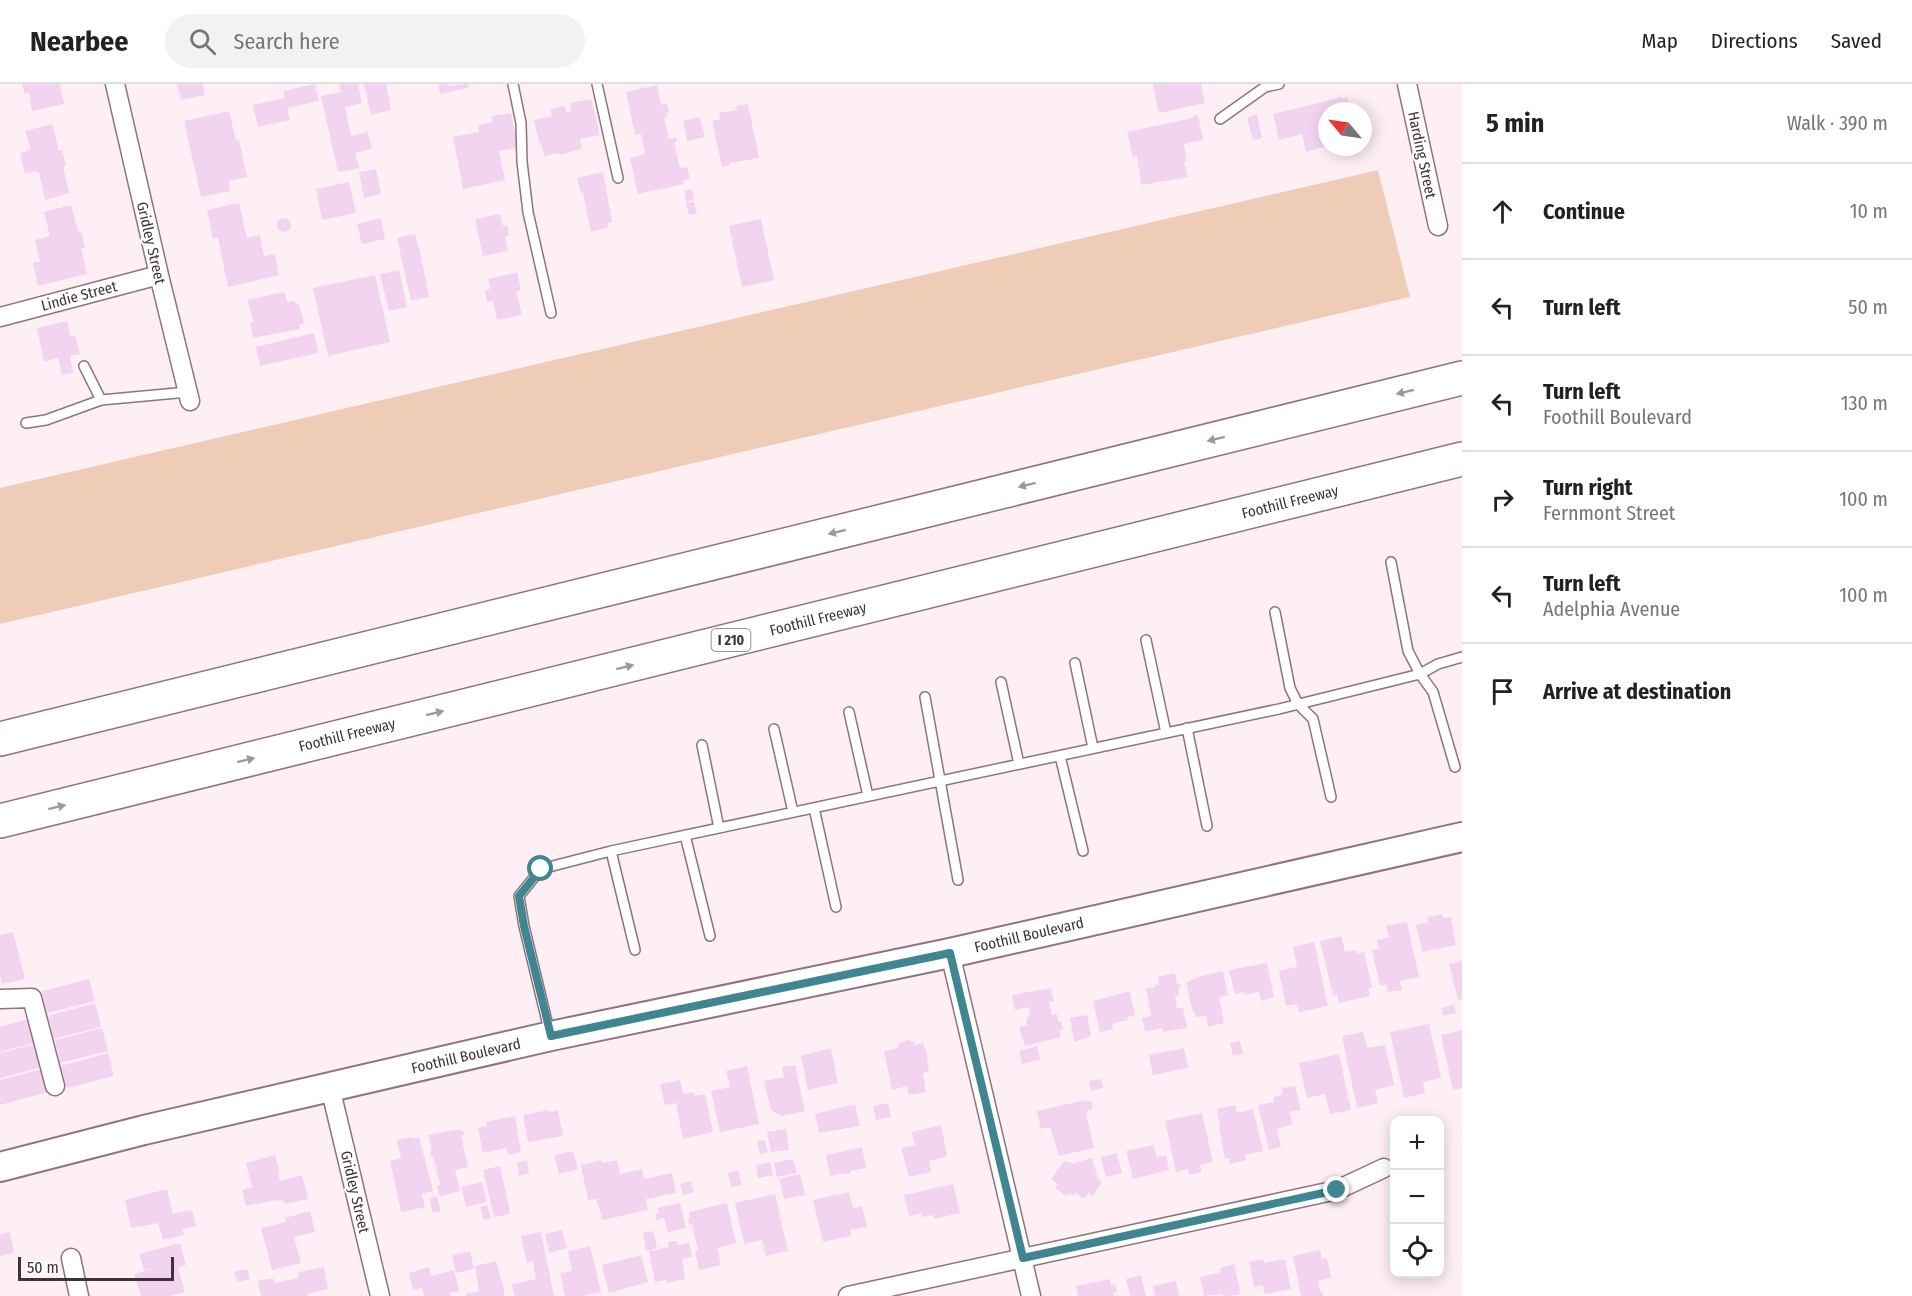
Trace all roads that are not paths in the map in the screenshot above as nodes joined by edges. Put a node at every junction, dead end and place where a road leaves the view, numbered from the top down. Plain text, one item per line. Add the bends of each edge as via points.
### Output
1 (115, 84) edge
2 (513, 84) edge
3 (597, 84) edge
4 (1279, 84) edge
5 (1407, 84) edge
6 (1220, 119) dead end
7 (618, 178) dead end
8 (1438, 226) dead end
9 (159, 275) junction
10 (551, 313) dead end
11 (0, 317) edge
12 (84, 366) dead end
13 (1462, 378) edge
14 (189, 397) joint
15 (101, 400) junction
16 (26, 423) dead end
17 (1462, 459) edge
18 (1391, 562) dead end
19 (1275, 612) dead end
20 (1146, 640) dead end
21 (1462, 657) edge
22 (1075, 663) dead end
23 (1420, 674) junction
24 (1000, 682) dead end
25 (925, 697) dead end
26 (1298, 704) junction
27 (849, 712) dead end
28 (1187, 728) junction
29 (774, 729) dead end
30 (1166, 733) junction
31 (0, 739) edge
32 (702, 745) dead end
33 (1093, 748) junction
34 (1060, 756) junction
35 (1019, 764) junction
36 (1455, 767) dead end
37 (939, 781) junction
38 (868, 796) junction
39 (1331, 797) dead end
40 (814, 808) junction
41 (794, 812) junction
42 (0, 821) edge
43 (1207, 826) dead end
44 (719, 828) junction
45 (685, 835) junction
46 (1462, 837) edge
47 (611, 851) junction
48 (1083, 851) dead end
49 (958, 880) dead end
50 (836, 907) dead end
51 (710, 936) dead end
52 (635, 950) dead end
53 (950, 953) junction
54 (0, 999) edge
55 (551, 1036) junction
56 (55, 1086) dead end
57 (330, 1087) junction
58 (0, 1167) edge
59 (1384, 1168) dead end
60 (71, 1258) dead end
61 (1023, 1258) junction
62 (79, 1296) edge
63 (380, 1296) edge
64 (848, 1296) edge
65 (1031, 1296) edge

1 - 9 street, Gridley Street
2 - 10 lane via 521,123 528,212
3 - 7 lane
4 - 6 lane via 1265,87
5 - 8 street, Harding Street
9 - 11 street, Lindie Street
9 - 14 street, Gridley Street
12 - 15 lane
13 -> 31 highway
14 - 15 lane
15 - 16 lane
42 -> 17 highway, Foothill Freeway / I 210
18 - 23 lane via 1408,651
19 - 26 lane via 1290,688
20 - 30 lane
21 - 23 lane
22 - 33 lane
23 - 26 lane
23 - 36 lane via 1433,692
24 - 35 lane
25 - 37 lane
26 - 28 lane
26 - 39 lane via 1313,719
27 - 38 lane
28 - 30 lane
28 - 43 lane
29 - 41 lane
30 - 33 lane
32 - 44 lane
33 - 34 lane
34 - 35 lane
34 - 48 lane
35 - 37 lane
37 - 38 lane
37 - 49 lane
38 - 40 lane
40 - 41 lane
40 - 50 lane
41 - 44 lane
44 - 45 lane
45 - 47 lane
45 - 51 lane
46 - 53 main road, Foothill Boulevard
47 - 52 lane
47 - 55 lane via 541,869 519,896
53 - 55 main road, Foothill Boulevard
53 - 61 street
54 - 56 street via 32,998
55 - 57 main road, Foothill Boulevard
57 - 58 main road, Foothill Boulevard
57 - 63 street, Gridley Street
59 - 61 street via 1337,1190
60 - 62 street
61 - 64 street
61 - 65 street

